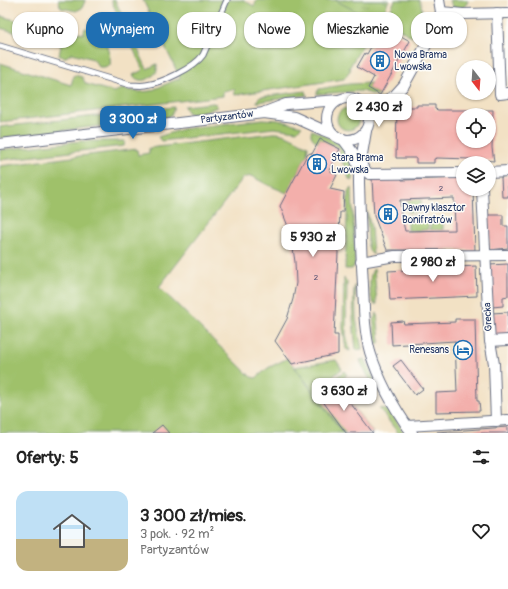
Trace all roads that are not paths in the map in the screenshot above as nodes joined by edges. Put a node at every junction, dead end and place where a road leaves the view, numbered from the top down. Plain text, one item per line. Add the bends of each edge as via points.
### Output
1 (227, 0) edge
2 (439, 0) edge
3 (440, 12) edge
4 (497, 13) junction
5 (508, 13) edge
6 (467, 14) edge
7 (0, 46) edge
8 (424, 48) edge
9 (504, 93) edge
10 (339, 100) junction
11 (368, 110) junction
12 (264, 113) junction
13 (366, 131) junction
14 (333, 134) junction
15 (343, 139) junction
16 (0, 144) edge
17 (360, 167) junction
18 (508, 171) edge
19 (496, 172) edge
20 (456, 173) edge
21 (482, 196) edge
22 (485, 255) junction
23 (508, 255) edge
24 (361, 262) junction
25 (508, 340) edge
26 (490, 341) junction
27 (508, 420) edge
28 (496, 421) junction
29 (410, 430) edge

1 - 7 lane via 198,61 188,68 147,85 130,84
2 - 3 street
4 - 5 street
4 - 6 street
4 - 9 street
8 - 11 street via 401,89 388,100
10 - 11 street via 356,99
10 - 12 street, Partyzantów via 286,104
10 - 14 street via 328,112 328,124
11 - 13 street via 370,121
12 - 14 street, Partyzantów via 294,117
12 - 16 street, Partyzantów
13 - 15 street via 356,139
13 - 17 street
14 - 15 street
15 - 17 street
17 - 20 street via 369,174
17 - 24 street
18 - 19 street
21 - 22 street, Grecka
22 - 23 street
22 - 24 street via 395,256
22 - 26 street, Grecka
24 - 29 street via 370,352 385,390
25 - 26 street
26 - 28 street, Grecka via 494,364
27 - 28 street
28 - 29 street

